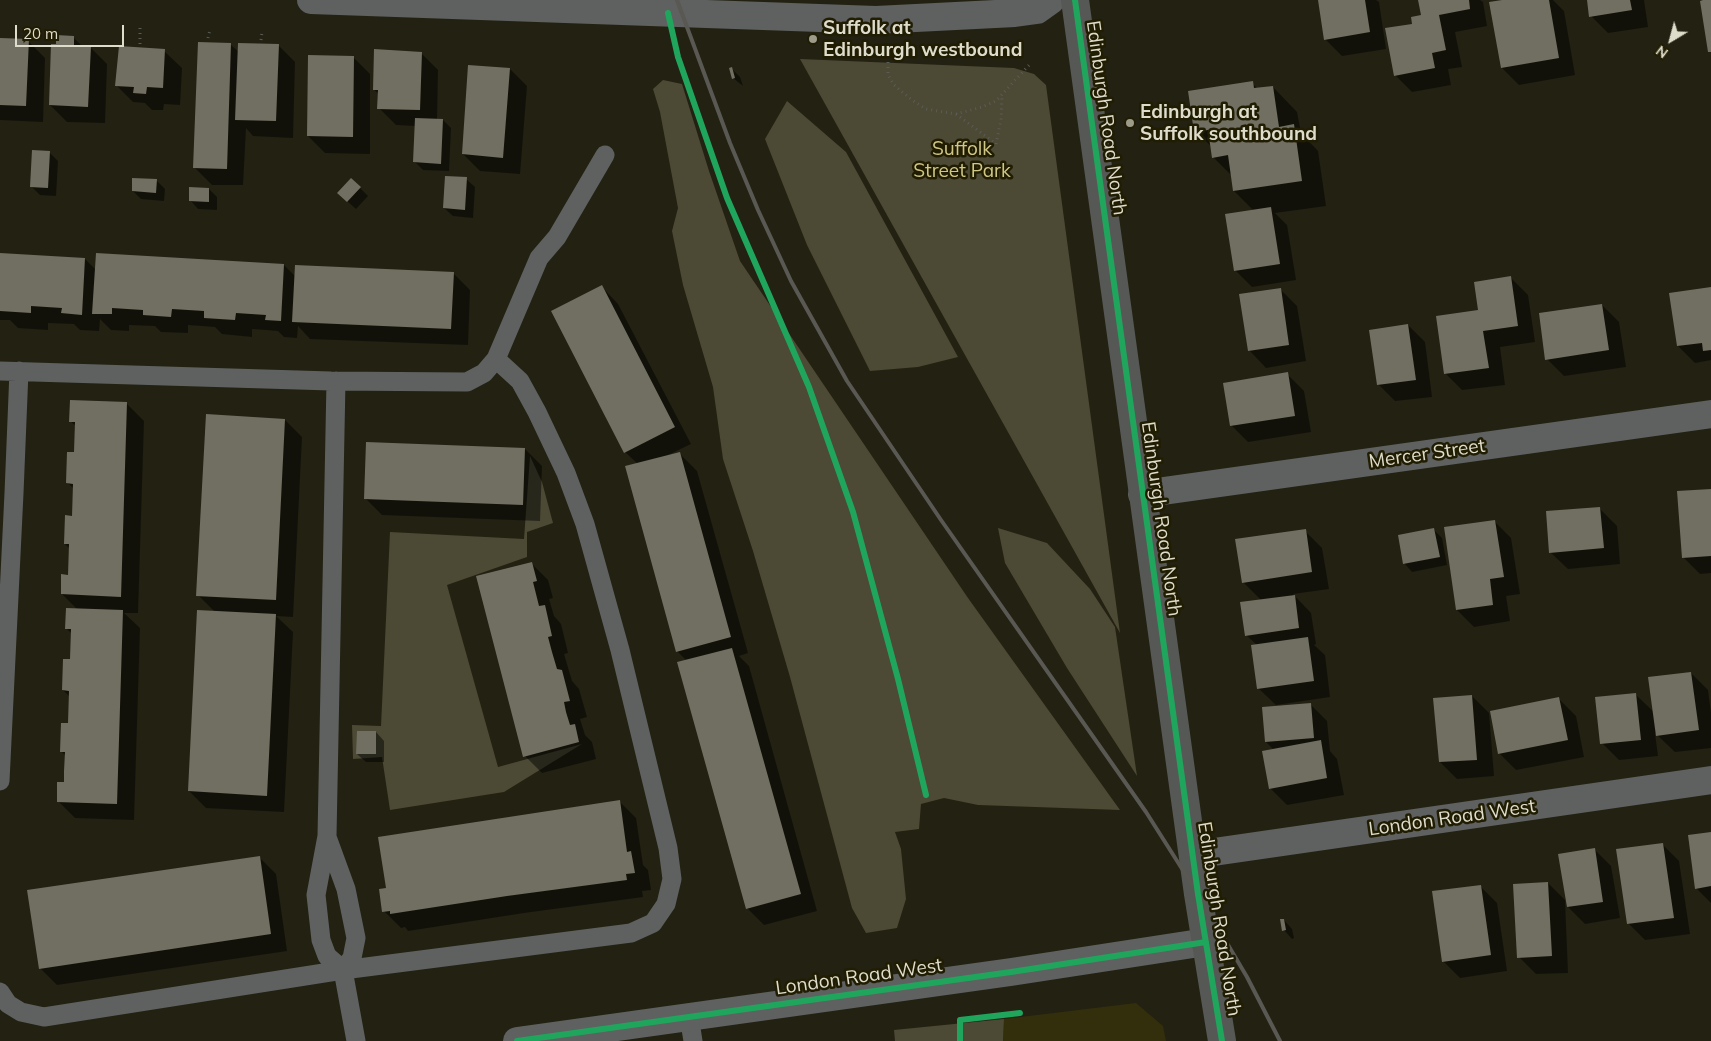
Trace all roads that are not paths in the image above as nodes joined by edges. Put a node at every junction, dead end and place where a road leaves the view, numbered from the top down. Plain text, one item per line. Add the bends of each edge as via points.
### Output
1 (311, 0) edge
2 (1051, 0) edge
3 (1075, 0) edge
4 (605, 155) dead end
5 (496, 359) junction
6 (9, 371) edge
7 (336, 381) junction
8 (1711, 414) edge
9 (1142, 494) junction
10 (1711, 780) edge
11 (0, 781) edge
12 (327, 836) junction
13 (1193, 855) junction
14 (1206, 942) junction
15 (343, 970) junction
16 (0, 992) edge
17 (691, 1029) edge
18 (356, 1041) edge
19 (517, 1041) edge
20 (1222, 1041) edge

1 - 2 street via 876,20 1015,13 1038,10
3 - 9 main road, Edinburgh Road North
4 - 5 lane via 556,237 539,258
5 - 7 lane via 484,373 467,382
5 - 15 lane via 520,381 537,412 566,473 585,524 620,650 668,848 672,879 666,904 653,923 631,933
6 - 7 lane
6 - 11 lane via 14,493
7 - 12 lane
8 - 9 street, Mercer Street
9 - 13 main road, Edinburgh Road North
10 - 13 street, London Road West
12 - 15 lane via 346,889 356,938 352,958
12 - 15 lane via 316,895 321,940 327,956
13 - 14 main road, Edinburgh Road North
14 - 17 street, London Road West via 1010,972
14 - 20 main road, Edinburgh Road North
15 - 16 lane via 44,1017 21,1012 8,1004
15 - 18 lane
17 - 19 street, London Road West

